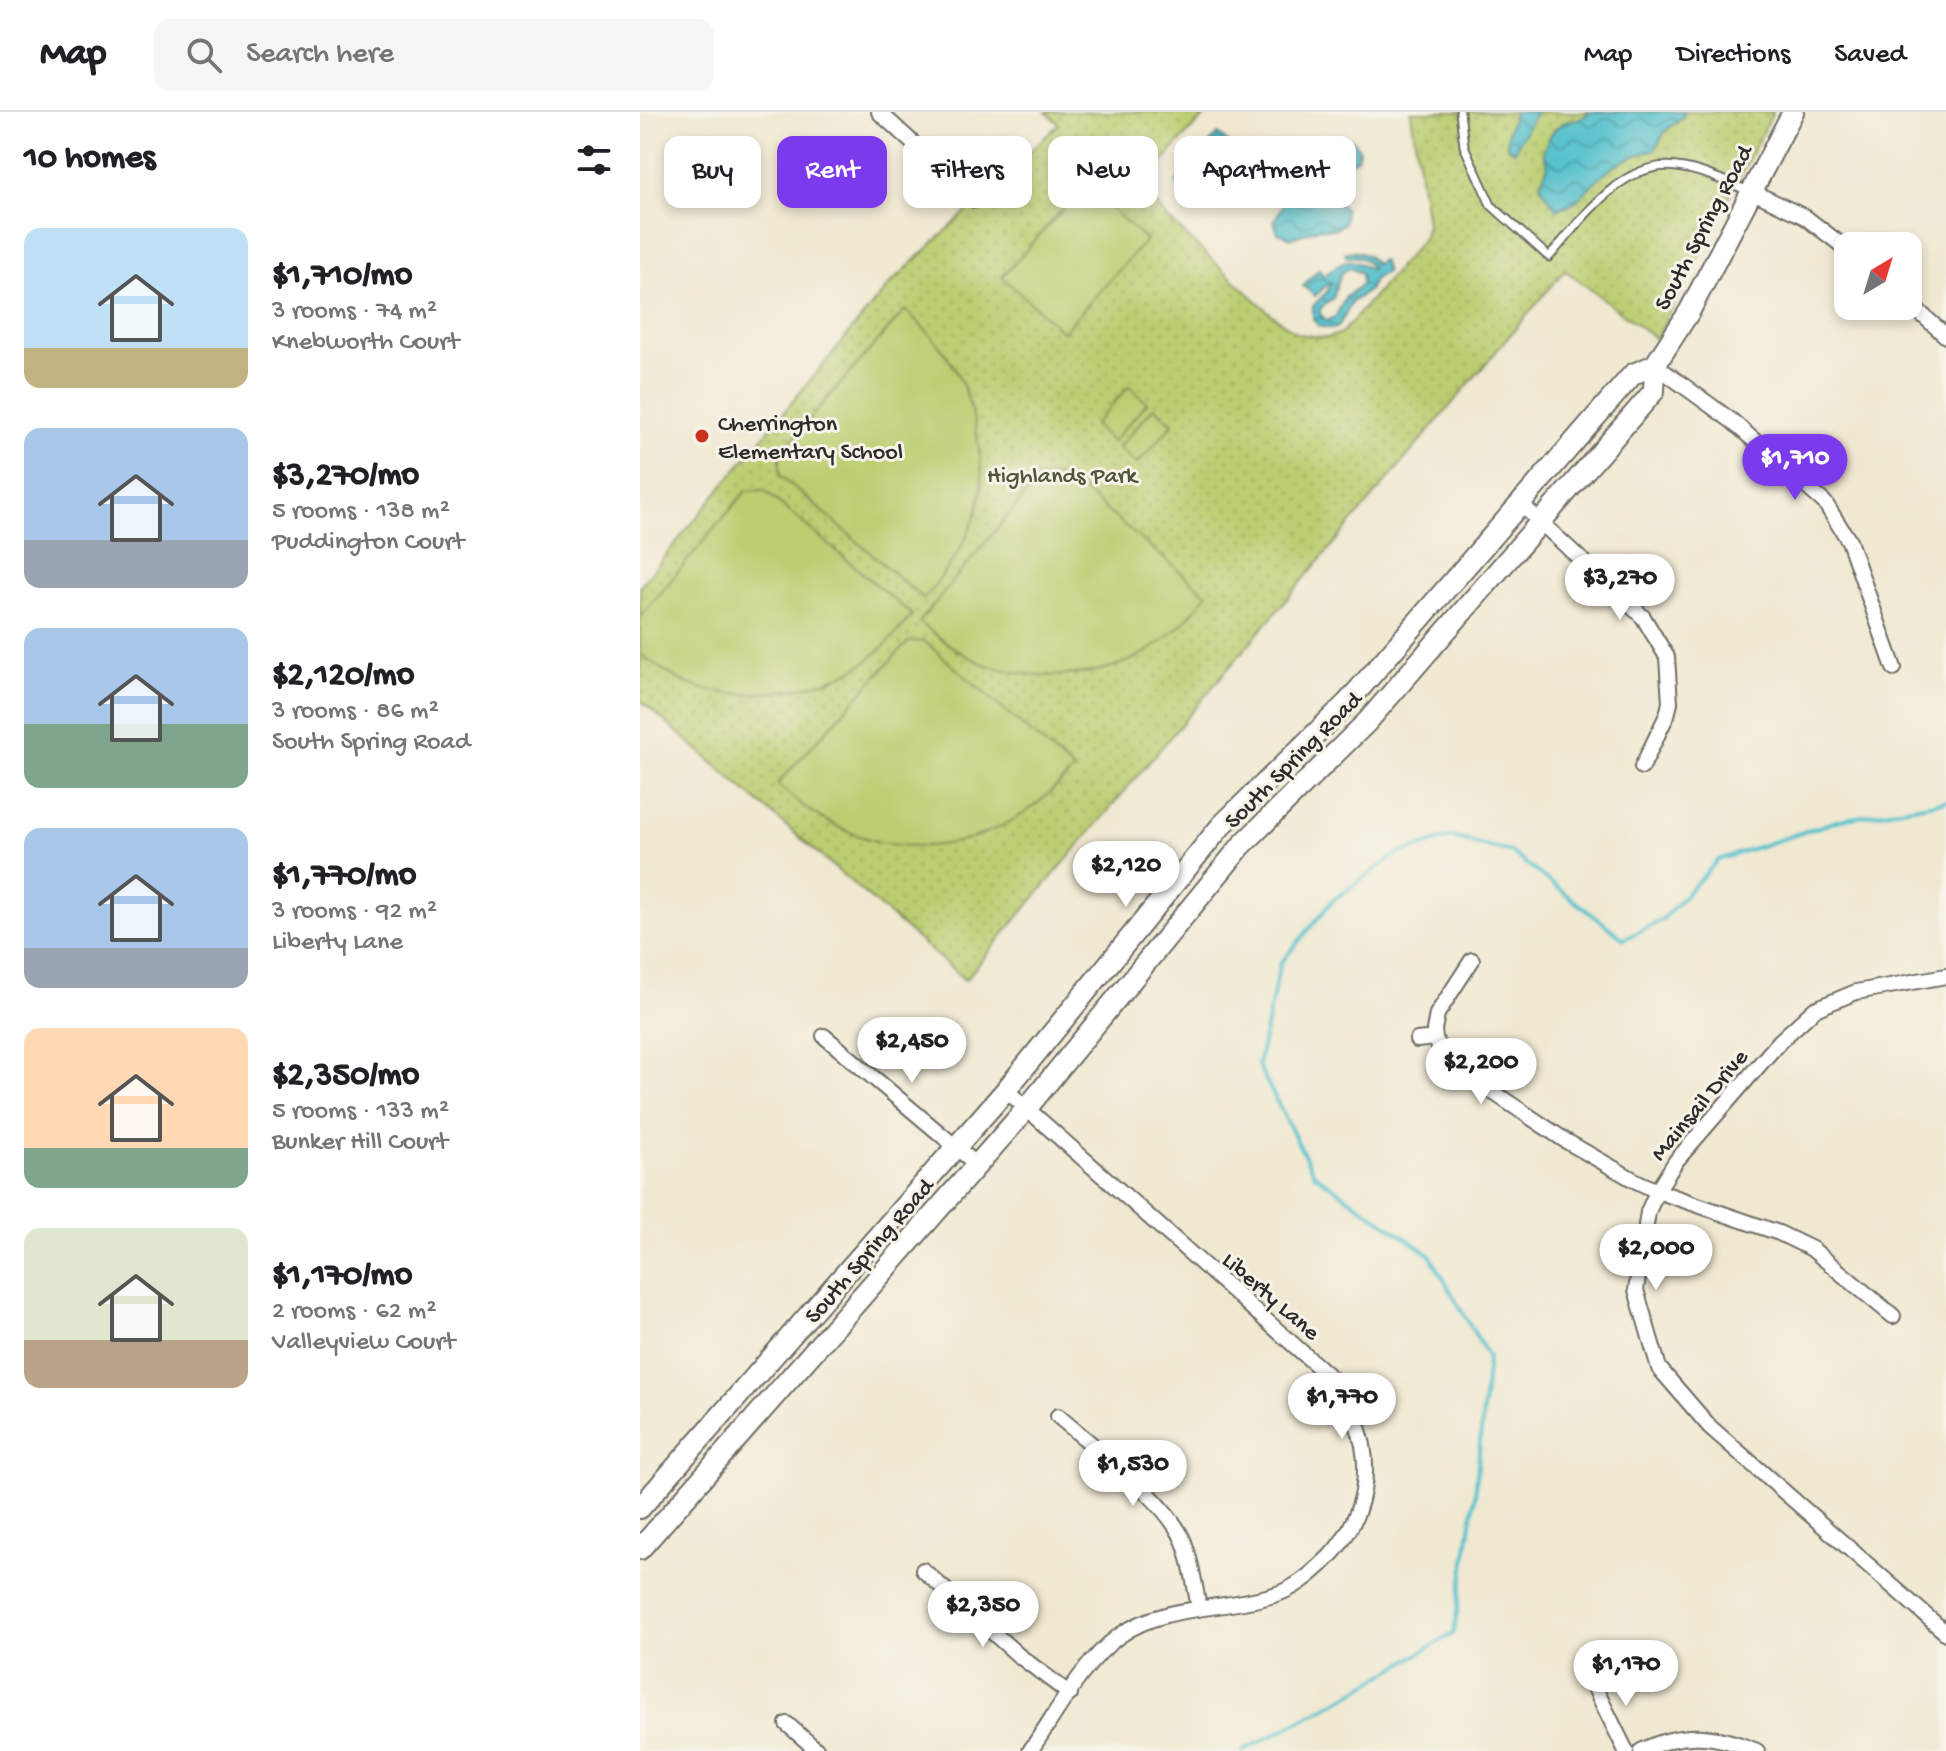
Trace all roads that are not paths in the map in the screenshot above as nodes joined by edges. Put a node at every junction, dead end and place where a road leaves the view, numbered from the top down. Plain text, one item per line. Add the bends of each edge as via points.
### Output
1 (879, 112) edge
2 (1460, 112) edge
3 (1793, 112) edge
4 (905, 136) edge
5 (1751, 191) junction
6 (1834, 239) edge
7 (1922, 315) edge
8 (1946, 336) edge
9 (1655, 365) junction
10 (1521, 504) junction
11 (1541, 522) junction
12 (1894, 668) dead end
13 (1642, 767) dead end
14 (1472, 960) dead end
15 (1946, 976) edge
16 (824, 1036) dead end
17 (1435, 1038) junction
18 (1417, 1040) dead end
19 (1006, 1090) junction
20 (1027, 1108) junction
21 (955, 1146) junction
22 (976, 1164) junction
23 (1657, 1191) junction
24 (812, 1313) junction
25 (1893, 1316) dead end
26 (833, 1330) junction
27 (1058, 1416) dead end
28 (640, 1508) edge
29 (640, 1549) edge
30 (923, 1570) dead end
31 (1199, 1609) junction
32 (1946, 1633) edge
33 (1592, 1682) dead end
34 (1070, 1694) junction
35 (787, 1724) dead end
36 (818, 1751) edge
37 (1030, 1751) edge
38 (1626, 1751) edge
39 (1641, 1751) edge
40 (1757, 1751) edge

1 - 4 street
2 - 5 lane via 1464,146 1491,205 1549,257 1597,204 1639,172 1675,167
3 - 5 main road, South Spring Road
5 - 6 street via 1805,217
5 - 9 main road, South Spring Road via 1689,312
7 - 8 street
9 - 10 main road, South Spring Road via 1633,374
9 - 11 main road, South Spring Road via 1654,391
9 - 12 street via 1732,421 1825,503 1849,541
10 - 11 street
10 - 19 main road, South Spring Road via 1347,703 1221,826
11 - 13 street via 1643,617 1667,657 1670,703
11 - 20 main road, South Spring Road via 1367,722 1242,845
14 - 17 street via 1437,1014
15 - 23 street, Mainsail Drive via 1856,992 1815,1009 1780,1041 1676,1161
16 - 21 street
17 - 18 street
17 - 23 street via 1457,1068 1566,1141
19 - 20 street, Liberty Lane
19 - 21 main road, South Spring Road
20 - 22 main road, South Spring Road
20 - 31 street, Liberty Lane via 1316,1363 1356,1416 1365,1481 1360,1506 1335,1552 1309,1576 1277,1594
21 - 22 street
21 - 24 main road, South Spring Road
22 - 26 main road, South Spring Road
23 - 25 street via 1812,1249
23 - 32 street, Mainsail Drive via 1648,1212 1636,1290 1659,1368 1710,1427
24 - 26 main road
24 - 28 main road, South Spring Road
26 - 29 main road, South Spring Road
27 - 31 street via 1168,1517 1183,1541
30 - 34 street
31 - 34 street, Liberty Lane via 1140,1624 1120,1635
33 - 38 street
34 - 37 street, Liberty Lane
35 - 36 street
39 - 40 street via 1687,1736 1728,1739

